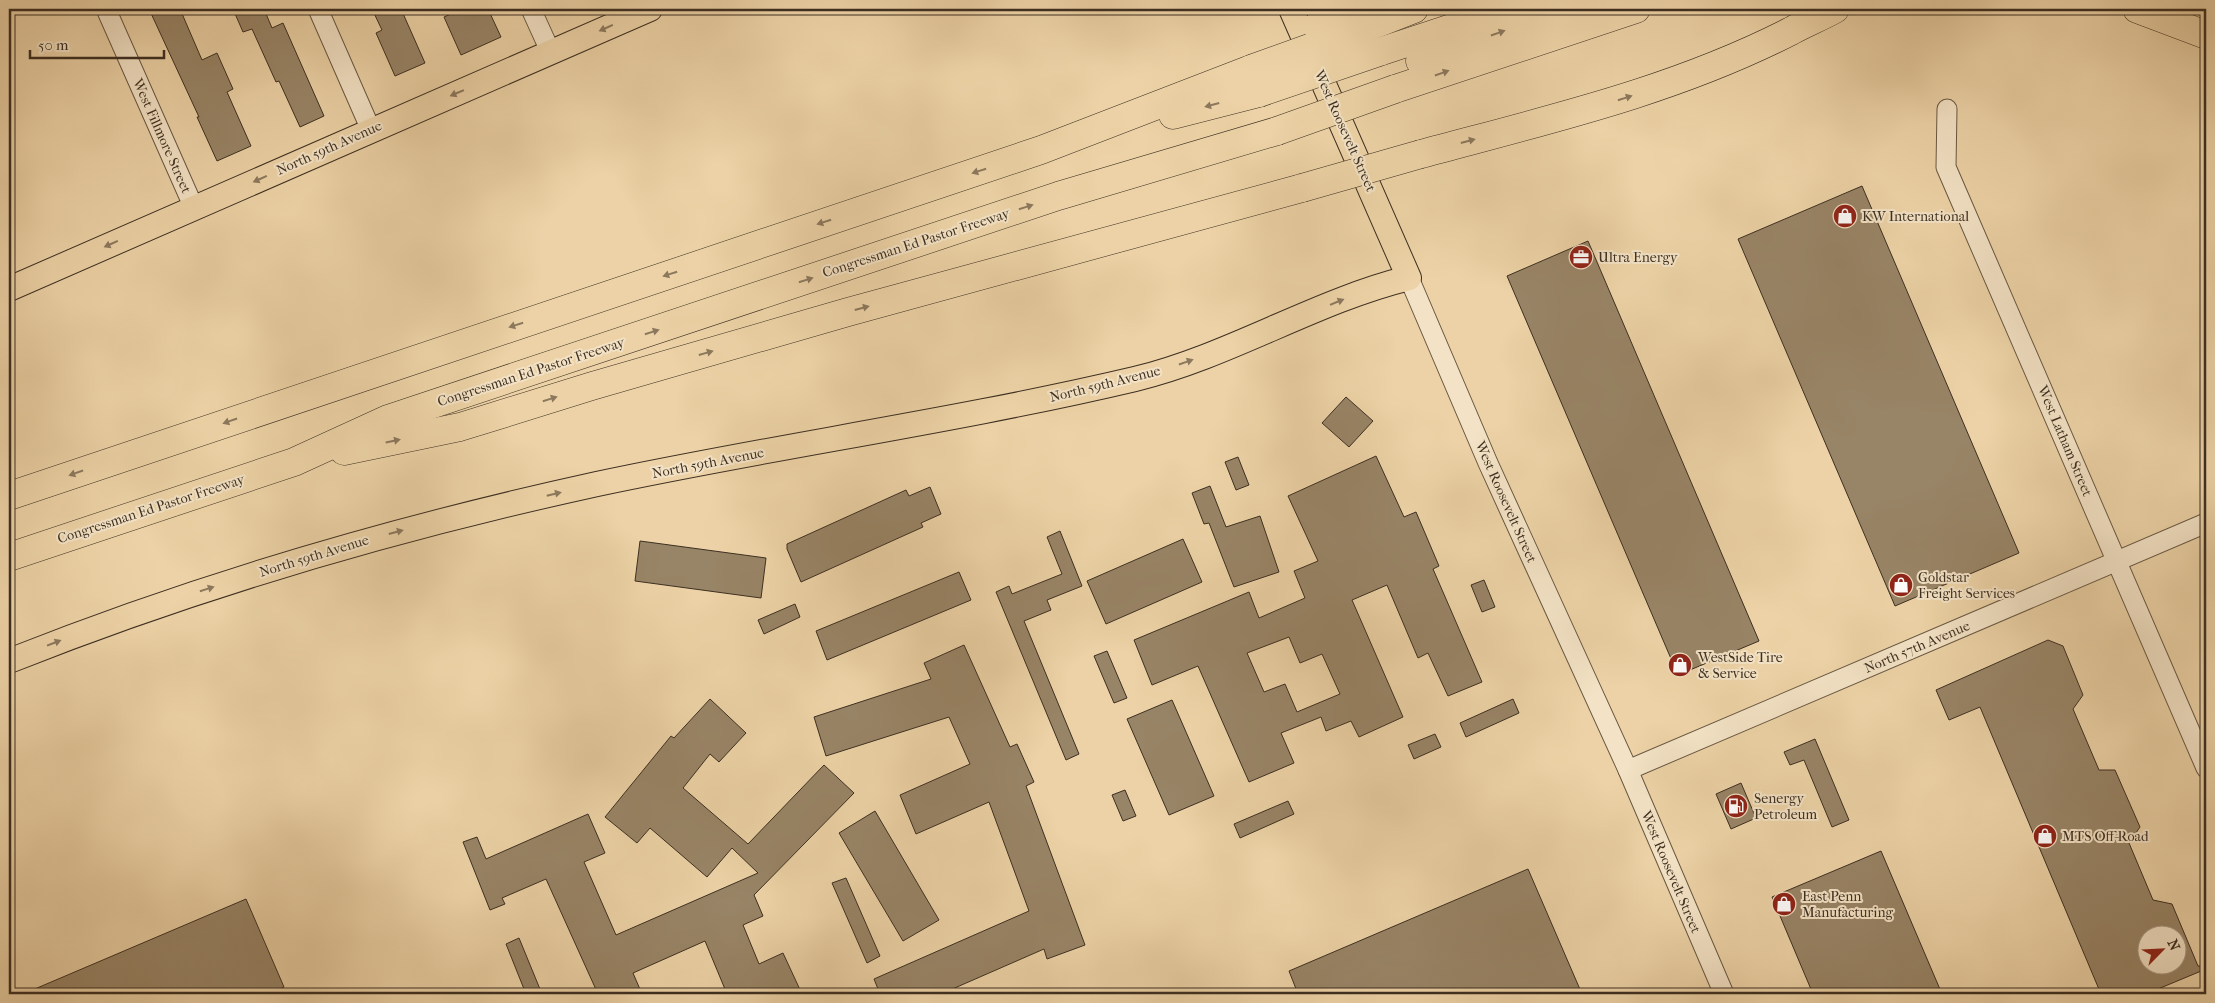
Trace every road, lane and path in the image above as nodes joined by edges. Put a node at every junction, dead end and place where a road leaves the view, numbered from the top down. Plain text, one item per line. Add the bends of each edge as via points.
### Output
1 (106, 9) edge
2 (318, 9) edge
3 (531, 9) edge
4 (650, 9) edge
5 (1291, 9) edge
6 (1414, 9) edge
7 (1509, 9) edge
8 (1568, 9) edge
9 (1636, 9) edge
10 (1835, 9) edge
11 (2137, 9) edge
12 (1363, 15) edge
13 (2206, 35) edge
14 (551, 53) junction
15 (1387, 71) junction
16 (1260, 92) junction
17 (1947, 109) dead end
18 (371, 130) junction
19 (1041, 150) junction
20 (194, 208) junction
21 (1409, 278) junction
22 (9, 289) edge
23 (294, 462) junction
24 (9, 496) edge
25 (2206, 523) edge
26 (9, 556) edge
27 (2117, 561) junction
28 (9, 661) edge
29 (2206, 768) edge
30 (1628, 770) junction
31 (1724, 994) edge

1 - 20 street, West Fillmore Street
2 - 18 street
3 - 14 street
4 -> 14 main road, North 59th Avenue
5 - 21 main road, West Roosevelt Street
6 - 12 highway
7 - 15 highway
15 -> 8 highway
15 -> 9 highway
23 -> 10 highway, bridge via 460,427 848,312 1605,104 1752,51
11 - 13 highway
12 - 16 highway, bridge
14 -> 18 main road, North 59th Avenue
15 - 16 highway, bridge
15 - 16 highway, bridge
16 -> 19 highway
16 - 19 highway
23 -> 16 highway, Congressman Ed Pastor Freeway via 388,420 1058,196
17 - 27 street, West Latham Street via 1946,167
18 -> 20 main road, North 59th Avenue
19 -> 24 highway
20 -> 22 main road, North 59th Avenue
28 -> 21 main road, North 59th Avenue via 180,598 322,552 419,526 600,484 1140,378 1221,350 1378,285
21 - 30 street, West Roosevelt Street via 1488,463
23 - 26 highway, Congressman Ed Pastor Freeway
25 - 27 street, North 57th Avenue
27 - 29 street, West Latham Street
27 - 30 street, North 57th Avenue
30 - 31 street, West Roosevelt Street

